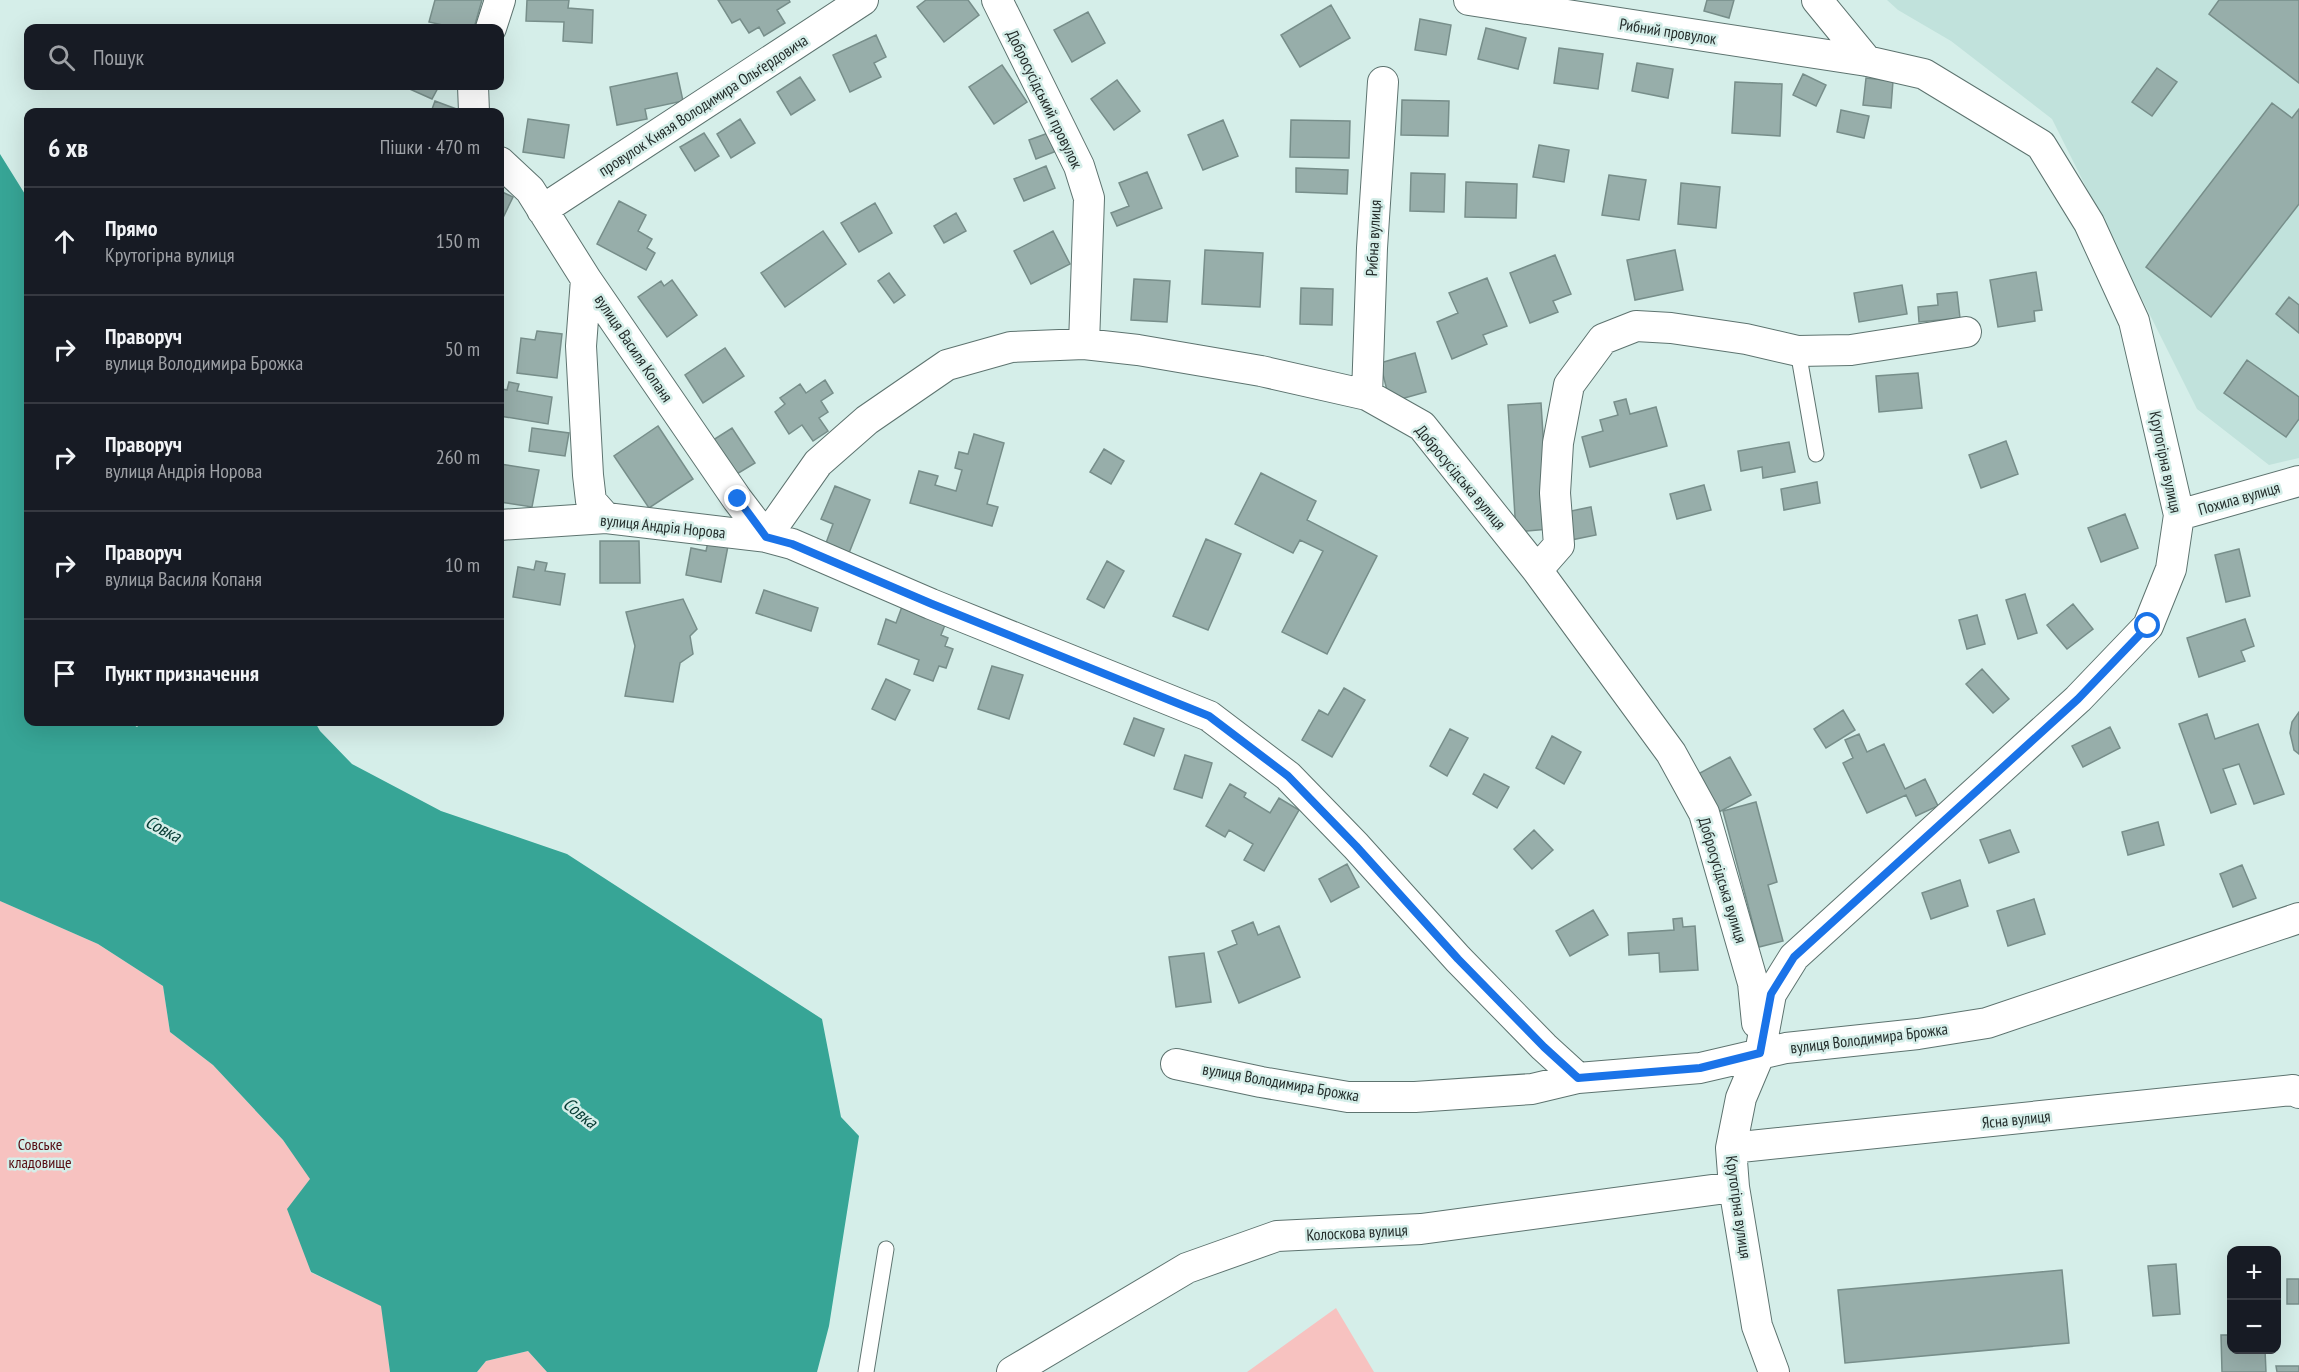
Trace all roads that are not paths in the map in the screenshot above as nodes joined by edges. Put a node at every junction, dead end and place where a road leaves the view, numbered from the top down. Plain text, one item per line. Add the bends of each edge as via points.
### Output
1 (500, 0) edge
2 (863, 0) edge
3 (997, 0) edge
4 (1469, 0) edge
5 (1817, 0) edge
6 (491, 24) edge
7 (1867, 61) junction
8 (1383, 82) dead end
9 (473, 90) edge
10 (474, 108) edge
11 (504, 166) edge
12 (542, 210) junction
13 (586, 279) junction
14 (1966, 332) dead end
15 (1084, 344) junction
16 (1798, 351) junction
17 (1366, 395) junction
18 (1816, 454) dead end
19 (2299, 481) edge
20 (2179, 515) junction
21 (606, 518) junction
22 (504, 525) edge
23 (766, 537) junction
24 (1538, 570) junction
25 (2299, 918) edge
26 (1760, 1053) junction
27 (1176, 1064) dead end
28 (1578, 1078) junction
29 (2299, 1093) edge
30 (1731, 1148) junction
31 (1734, 1187) junction
32 (886, 1249) dead end
33 (866, 1372) edge
34 (1012, 1372) edge
35 (1773, 1372) edge

1 - 6 street
2 - 12 street, провулок Князя Володимира Ольґердовича
3 - 15 street, Добросусідський провулок via 1079,166 1089,198
4 - 7 street, Рибний провулок
5 - 7 street
7 - 20 street, Крутогірна вулиця via 1924,74 2041,145 2089,223 2134,321
8 - 17 street, Рибна вулиця
9 - 10 street
11 - 12 street, вулиця Василя Копаня via 530,190
12 - 13 street, вулиця Василя Копаня
13 - 21 street via 581,346 588,475 591,501
13 - 23 street, вулиця Василя Копаня
14 - 16 street via 1851,350
15 - 17 street, Добросусідська вулиця via 1262,371
15 - 23 street, Добросусідська вулиця via 1011,347 947,364 867,420 818,463
16 - 18 lane
16 - 24 street via 1671,328 1636,326 1603,339 1569,385 1558,443 1555,493 1559,545
17 - 24 street, Добросусідська вулиця via 1422,426
19 - 20 street, Похила вулиця
20 - 26 street, Крутогірна вулиця via 2171,569 2148,626 2078,699 1794,957 1771,994
21 - 22 street, вулиця Андрія Норова
21 - 23 street, вулиця Андрія Норова
23 - 28 street, вулиця Андрія Норова via 792,544 1209,716 1288,776 1458,959
24 - 26 street, Добросусідська вулиця via 1671,753 1704,813 1753,983
25 - 26 street, вулиця Володимира Брожка via 1987,1023
26 - 28 street, вулиця Володимира Брожка via 1700,1068
26 - 30 street, Крутогірна вулиця via 1741,1098
27 - 28 street, вулиця Володимира Брожка via 1348,1097 1532,1089
29 - 30 street, Ясна вулиця via 2293,1090
30 - 31 street, Крутогірна вулиця
31 - 34 street, Колоскова вулиця via 1421,1229 1277,1236 1187,1268
31 - 35 street, Крутогірна вулиця via 1758,1326
32 - 33 lane

